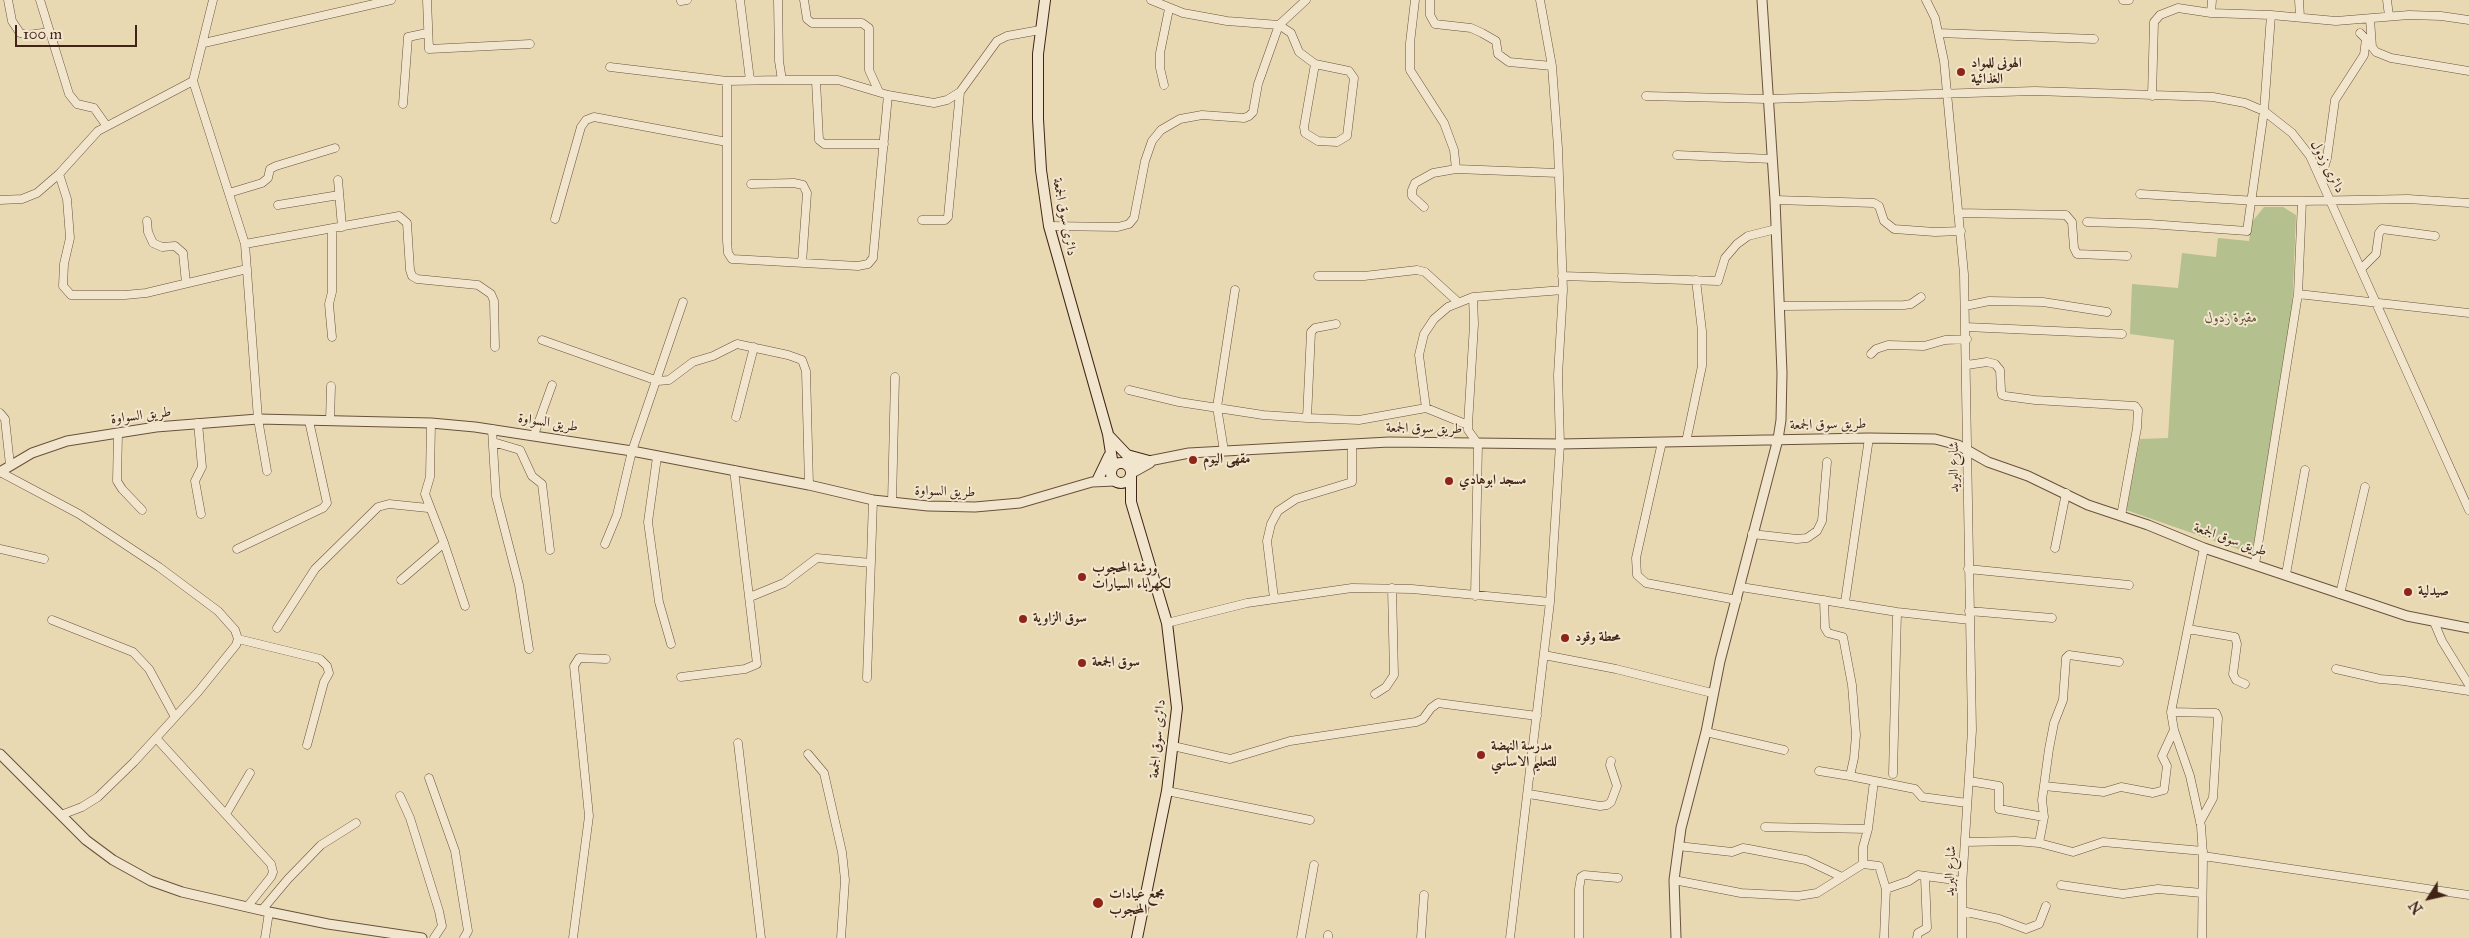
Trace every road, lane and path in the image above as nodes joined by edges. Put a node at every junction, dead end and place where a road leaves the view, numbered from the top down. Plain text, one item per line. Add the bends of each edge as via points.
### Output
1 (8, 0) edge
2 (40, 0) edge
3 (213, 0) edge
4 (391, 0) edge
5 (427, 0) edge
6 (740, 0) edge
7 (778, 0) edge
8 (804, 0) edge
9 (1045, 0) edge
10 (1150, 0) edge
11 (1306, 0) edge
12 (1416, 0) edge
13 (1430, 0) edge
14 (1540, 0) edge
15 (1762, 0) edge
16 (1926, 0) edge
17 (2123, 0) edge
18 (2129, 0) edge
19 (2212, 0) edge
20 (2299, 0) edge
21 (2387, 0) edge
22 (1169, 9) junction
23 (2211, 13) junction
24 (2271, 16) junction
25 (2389, 16) junction
26 (2300, 17) junction
27 (2370, 19) junction
28 (2469, 20) edge
29 (1279, 25) junction
30 (1040, 30) junction
31 (50, 32) junction
32 (1939, 33) junction
33 (2360, 33) dead end
34 (427, 34) junction
35 (2094, 39) dead end
36 (204, 43) junction
37 (530, 44) dead end
38 (1315, 64) junction
39 (1552, 66) junction
40 (610, 68) dead end
41 (2469, 71) edge
42 (750, 80) junction
43 (782, 80) junction
44 (816, 80) junction
45 (193, 81) junction
46 (727, 81) junction
47 (1164, 85) dead end
48 (879, 92) junction
49 (960, 92) junction
50 (1948, 93) junction
51 (888, 95) junction
52 (1646, 96) dead end
53 (2152, 96) junction
54 (1768, 99) junction
55 (404, 104) dead end
56 (2264, 111) junction
57 (106, 126) junction
58 (727, 142) junction
59 (884, 144) junction
60 (335, 148) dead end
61 (1677, 156) dead end
62 (1772, 159) junction
63 (1456, 169) junction
64 (1558, 173) junction
65 (59, 174) junction
66 (2321, 178) junction
67 (338, 180) dead end
68 (751, 184) dead end
69 (229, 193) junction
70 (2140, 194) dead end
71 (339, 195) junction
72 (0, 200) edge
73 (1775, 200) junction
74 (2302, 200) junction
75 (2251, 201) junction
76 (2331, 201) junction
77 (2469, 204) edge
78 (278, 205) dead end
79 (1424, 207) dead end
80 (1958, 213) junction
81 (555, 219) dead end
82 (922, 220) dead end
83 (147, 222) dead end
84 (2087, 222) dead end
85 (1049, 226) junction
86 (342, 227) junction
87 (332, 229) junction
88 (1776, 229) junction
89 (1960, 231) junction
90 (2435, 236) dead end
91 (245, 244) junction
92 (2127, 256) dead end
93 (802, 263) junction
94 (247, 269) junction
95 (2361, 269) junction
96 (1318, 276) dead end
97 (1562, 276) junction
98 (1696, 280) junction
99 (186, 283) junction
100 (1235, 290) dead end
101 (1563, 290) junction
102 (2298, 294) junction
103 (1473, 297) junction
104 (1921, 297) dead end
105 (683, 302) dead end
106 (1458, 302) junction
107 (2376, 303) junction
108 (1780, 306) junction
109 (1965, 306) junction
110 (2107, 312) dead end
111 (2469, 312) edge
112 (1336, 324) dead end
113 (1966, 327) junction
114 (2122, 334) dead end
115 (332, 337) dead end
116 (1967, 339) junction
117 (542, 340) dead end
118 (754, 347) junction
119 (495, 348) dead end
120 (1871, 354) dead end
121 (1967, 365) junction
122 (895, 377) dead end
123 (658, 380) junction
124 (331, 386) dead end
125 (552, 386) dead end
126 (1129, 390) dead end
127 (1217, 407) junction
128 (1426, 408) junction
129 (0, 413) edge
130 (736, 417) dead end
131 (1307, 418) junction
132 (258, 419) junction
133 (309, 421) junction
134 (330, 421) junction
135 (198, 423) junction
136 (431, 423) junction
137 (1468, 425) junction
138 (492, 429) junction
139 (118, 432) junction
140 (534, 435) junction
141 (1109, 435) junction
142 (1869, 438) junction
143 (1778, 439) junction
144 (493, 442) junction
145 (1662, 442) junction
146 (1686, 442) junction
147 (1352, 444) junction
148 (1478, 444) junction
149 (1560, 444) junction
150 (1110, 447) junction
151 (632, 451) junction
152 (1224, 451) junction
153 (1968, 451) junction
154 (657, 457) junction
155 (1152, 460) junction
156 (1827, 462) dead end
157 (10, 465) junction
158 (1118, 465) junction
159 (734, 470) junction
160 (2305, 470) dead end
161 (267, 471) dead end
162 (0, 472) edge
163 (1132, 474) junction
164 (1095, 481) junction
165 (1116, 482) junction
166 (809, 485) junction
167 (2365, 487) dead end
168 (2066, 494) junction
169 (873, 500) junction
170 (892, 502) junction
171 (428, 508) junction
172 (142, 510) dead end
173 (2469, 510) edge
174 (201, 514) dead end
175 (1134, 515) junction
176 (2121, 516) junction
177 (1752, 534) junction
178 (444, 543) junction
179 (605, 544) dead end
180 (2055, 548) dead end
181 (2204, 548) junction
182 (0, 549) edge
183 (237, 549) dead end
184 (550, 550) dead end
185 (44, 559) dead end
186 (870, 563) junction
187 (2255, 564) junction
188 (1968, 569) junction
189 (2286, 574) junction
190 (401, 580) dead end
191 (2129, 585) dead end
192 (1740, 587) junction
193 (1392, 588) junction
194 (2340, 594) junction
195 (1475, 596) junction
196 (750, 597) junction
197 (1274, 598) junction
198 (1737, 600) junction
199 (1824, 600) junction
200 (1550, 602) junction
201 (1845, 602) junction
202 (466, 606) dead end
203 (1969, 610) junction
204 (1897, 612) junction
205 (2052, 618) dead end
206 (52, 620) dead end
207 (1970, 620) junction
208 (2434, 622) junction
209 (1167, 623) junction
210 (277, 628) dead end
211 (2469, 628) edge
212 (2188, 629) junction
213 (238, 639) junction
214 (671, 644) dead end
215 (529, 649) dead end
216 (1544, 655) junction
217 (606, 659) dead end
218 (2119, 662) dead end
219 (2336, 669) dead end
220 (681, 677) dead end
221 (867, 678) dead end
222 (2245, 684) dead end
223 (2469, 685) edge
224 (2469, 691) edge
225 (1712, 693) junction
226 (1375, 694) dead end
227 (2171, 712) junction
228 (1538, 716) junction
229 (175, 717) junction
230 (2174, 730) junction
231 (1706, 732) junction
232 (156, 738) junction
233 (738, 743) dead end
234 (307, 745) dead end
235 (1173, 746) junction
236 (1784, 750) dead end
237 (0, 754) edge
238 (808, 754) dead end
239 (1610, 761) dead end
240 (1819, 771) dead end
241 (250, 773) dead end
242 (1893, 774) dead end
243 (1850, 776) junction
244 (429, 778) dead end
245 (1874, 781) junction
246 (1970, 781) junction
247 (2044, 786) junction
248 (1167, 791) junction
249 (1529, 794) junction
250 (400, 796) dead end
251 (1967, 803) junction
252 (61, 814) junction
253 (226, 814) junction
254 (2044, 817) junction
255 (1310, 820) dead end
256 (2200, 822) junction
257 (356, 823) dead end
258 (1765, 827) dead end
259 (1868, 829) junction
260 (1964, 842) junction
261 (2039, 843) junction
262 (1678, 846) junction
263 (2203, 853) junction
264 (1863, 864) junction
265 (1314, 865) dead end
266 (1842, 877) junction
267 (1925, 877) junction
268 (1618, 878) dead end
269 (1674, 880) junction
270 (1962, 881) junction
271 (2061, 885) dead end
272 (1886, 889) junction
273 (2202, 893) junction
274 (1424, 895) dead end
275 (2469, 895) edge
276 (2046, 906) dead end
277 (247, 907) junction
278 (265, 911) junction
279 (1962, 911) junction
280 (265, 938) edge
281 (422, 938) edge
282 (434, 938) edge
283 (464, 938) edge
284 (573, 938) edge
285 (762, 938) edge
286 (841, 938) edge
287 (1137, 938) edge
288 (1301, 938) edge
289 (1421, 938) edge
290 (1510, 938) edge
291 (1579, 938) edge
292 (1676, 938) edge
293 (1884, 938) edge
294 (1917, 938) edge
295 (1963, 938) edge
296 (2202, 938) edge

1 - 31 street via 12,21 20,33
2 - 31 street
3 - 36 street
4 - 36 street
5 - 34 street
6 - 42 street
7 - 43 street
8 - 48 street via 807,19 812,23 862,22 869,28 869,70
9 - 30 main road, دائرى سوق الجمعة
10 - 22 street
11 - 29 street
12 - 63 street via 1410,70 1444,123 1454,150
13 - 39 street via 1430,15 1435,24 1471,28 1482,33 1496,41 1498,54 1509,62
14 - 39 street
15 - 54 street
16 - 32 street, شارع البريد via 1933,10
17 - 18 street
19 - 23 street
20 - 26 street
21 - 25 street
22 - 29 street via 1228,21
22 - 47 street via 1160,53
23 - 24 street
23 - 53 street via 2178,8 2160,15 2154,22
24 - 26 street
24 - 56 street
25 - 27 street
25 - 28 street via 2441,16
26 - 27 street via 2336,21
27 - 41 street via 2372,47 2376,52 2391,58
29 - 38 street via 1291,33 1303,57
29 - 85 street via 1258,84 1253,112 1249,116 1202,115 1180,119 1161,130 1152,140 1134,218 1129,224 1118,227
30 - 49 street via 997,40
30 - 85 main road, دائرى سوق الجمعة via 1038,119
31 - 57 street via 72,100 94,108
32 - 35 street
32 - 50 street, شارع البريد
33 - 66 street via 2366,39 2364,55 2335,100
34 - 37 street via 428,49
34 - 55 street via 408,38
36 - 45 street
38 - 38 street via 1305,133 1318,141 1336,142 1347,136 1354,78 1349,72
39 - 64 street
40 - 46 street
42 - 43 street
42 - 46 street
43 - 44 street
44 - 48 street via 838,80
44 - 59 street via 819,140 824,144
45 - 57 street
45 - 69 street
46 - 58 street
48 - 51 street
49 - 51 street via 934,103
49 - 82 street via 948,217 945,220
50 - 53 street, دائرى زدول via 2035,91
50 - 54 street, دائرى زدول
50 - 80 street, شارع البريد
51 - 59 street
52 - 54 street, دائرى زدول
53 - 56 street, دائرى زدول via 2224,98
54 - 62 street
56 - 66 street, دائرى زدول via 2301,142
56 - 75 street
57 - 65 street
58 - 81 street via 594,117 586,120
58 - 93 street via 728,252 732,259
59 - 93 street via 874,258 868,264 858,266
60 - 69 street via 276,166 262,184
61 - 62 street
62 - 73 street
63 - 64 street
63 - 79 street via 1433,173 1415,183 1412,196
64 - 97 street
65 - 72 street via 37,193 22,199
65 - 99 street via 67,199 70,238 63,286 70,295 126,296
66 - 76 street, دائرى زدول
67 - 71 street
68 - 93 street via 803,185 807,193
69 - 91 street
70 - 75 street
71 - 78 street
71 - 86 street
73 - 88 street
73 - 89 street via 1874,203 1879,206 1884,221 1894,229
74 - 75 street
74 - 76 street
74 - 102 street
75 - 84 street via 2248,231
76 - 77 street via 2408,199
76 - 95 street, دائرى زدول
80 - 89 street, شارع البريد
80 - 92 street via 2066,215 2072,222 2077,254
83 - 99 street via 153,243 162,247 175,246 184,253
85 - 141 main road, دائرى سوق الجمعة
86 - 87 street
86 - 119 street via 399,216 404,219 412,276 478,285 491,294
87 - 91 street
87 - 115 street via 332,292 329,304
88 - 98 street via 1748,236 1737,244 1725,258 1719,280
88 - 108 street
89 - 109 street, شارع البريد
90 - 95 street via 2382,229 2376,254
91 - 94 street
94 - 99 street
94 - 132 street
95 - 107 street, دائرى زدول
96 - 106 street via 1425,272
97 - 98 street
97 - 101 street
98 - 146 street via 1702,366
100 - 127 street
101 - 103 street
101 - 149 street via 1558,375
102 - 107 street
102 - 187 street
103 - 106 street
103 - 137 street
104 - 108 street via 1911,304
105 - 123 street
106 - 128 street via 1434,319 1424,334 1419,355
107 - 111 street
107 - 173 street, دائرى زدول
108 - 143 street via 1782,395
109 - 110 street via 1989,301 2043,302
109 - 113 street, شارع البريد
112 - 131 street via 1315,328 1311,332
113 - 114 street
113 - 116 street, شارع البريد
116 - 120 street via 1916,347 1888,344 1876,348
116 - 121 street, شارع البريد
117 - 123 street
118 - 123 street via 737,344 693,362 669,380
118 - 130 street
118 - 166 street via 802,360 806,371
121 - 153 street, شارع البريد
121 - 176 street via 1995,364 2000,370 2001,390 2005,396 2135,406 2138,410 2137,428
122 - 170 street
123 - 151 street
124 - 134 street
125 - 140 street
126 - 127 street via 1150,397
127 - 131 street
127 - 152 street
128 - 131 street via 1359,420
128 - 137 street
129 - 157 street via 6,419
132 - 133 street, طريق السواوة
132 - 135 street, طريق السواوة
132 - 161 street
133 - 134 street, طريق السواوة
133 - 183 street via 327,503 323,508
134 - 136 street, طريق السواوة
135 - 139 street, طريق السواوة
135 - 174 street via 202,467 195,481
136 - 138 street, طريق السواوة
136 - 171 street via 430,477 424,494
137 - 148 street
138 - 140 street, طريق السواوة
138 - 144 street
139 - 157 street, طريق السواوة via 48,446
139 - 172 street via 117,481
140 - 151 street, طريق السواوة
141 - 150 main road
141 - 155 main road via 1127,455
141 - 158 main road
142 - 143 street, طريق سوق الجمعة
142 - 153 street, طريق سوق الجمعة via 1936,439
142 - 201 street
143 - 146 street, طريق سوق الجمعة
143 - 177 street
144 - 184 street via 520,450 532,476 542,484
144 - 215 street via 496,496 519,584
145 - 146 street, طريق سوق الجمعة
145 - 149 street, طريق سوق الجمعة
145 - 198 street via 1636,558 1637,575 1646,583
147 - 148 street, طريق سوق الجمعة via 1413,441
147 - 152 street, طريق سوق الجمعة
147 - 197 street via 1352,482 1296,499 1278,511 1271,524 1267,541
148 - 149 street, طريق سوق الجمعة
148 - 195 street
149 - 200 street
150 - 158 main road
150 - 164 main road via 1108,461
151 - 154 street, طريق السواوة
151 - 179 street
152 - 155 street, طريق سوق الجمعة
153 - 168 street, طريق سوق الجمعة
153 - 188 street, شارع البريد
154 - 159 street, طريق السواوة
154 - 214 street via 648,522 659,602
155 - 158 street
155 - 163 street
156 - 177 street via 1822,521 1817,531 1807,538 1797,539
157 - 162 street, طريق السواوة
158 - 163 main road
158 - 164 street
158 - 165 main road via 1111,475
159 - 166 street, طريق السواوة
159 - 196 street
160 - 189 street
162 - 213 street via 79,514 159,567 218,611 235,630
163 - 165 main road via 1126,482
163 - 175 main road via 1130,489
164 - 165 street
164 - 170 street, طريق السواوة via 1042,498 996,506 928,506
165 - 175 main road
166 - 169 street, طريق السواوة
167 - 194 street
168 - 176 street, طريق سوق الجمعة
168 - 180 street
169 - 170 street, طريق السواوة
169 - 186 street
171 - 178 street
171 - 210 street via 389,504 378,507 315,568
175 - 209 main road, دائرى سوق الجمعة
176 - 181 street, طريق سوق الجمعة
177 - 192 street
178 - 190 street
178 - 202 street
181 - 187 street, طريق سوق الجمعة
181 - 212 street
182 - 185 street
186 - 196 street via 817,558 784,582
186 - 221 street
187 - 189 street, طريق سوق الجمعة
188 - 191 street
188 - 203 street, شارع البريد
189 - 194 street, طريق سوق الجمعة
192 - 198 street
192 - 199 street
193 - 195 street
193 - 197 street via 1352,588
193 - 226 street via 1394,676
194 - 208 street, طريق سوق الجمعة
195 - 200 street
196 - 220 street via 757,664 745,669
197 - 209 street
198 - 225 street
199 - 201 street
199 - 243 street via 1825,628 1828,633 1843,637 1852,685 1856,735
200 - 216 street
201 - 204 street
203 - 205 street
203 - 207 street, شارع البريد
204 - 207 street
204 - 242 street
206 - 229 street via 134,652 150,669
207 - 246 street, شارع البريد
208 - 211 street, طريق سوق الجمعة
208 - 223 street
209 - 235 main road, دائرى سوق الجمعة via 1177,708
212 - 222 street via 2235,637 2233,674 2236,680
212 - 227 street
213 - 229 street
213 - 234 street via 320,659 327,666 329,673
216 - 225 street via 1650,676
216 - 228 street
217 - 284 street via 579,658 574,666 588,816
218 - 247 street via 2069,655 2066,658 2063,700 2054,723
219 - 224 street via 2380,679
225 - 231 street
227 - 230 street
227 - 256 street via 2216,713 2218,718 2213,798
228 - 235 street via 1438,703 1416,722 1298,739 1230,758
228 - 249 street
229 - 232 street
230 - 247 street via 2162,756 2167,766 2164,790 2153,793 2121,788 2104,792
230 - 256 street via 2190,776
231 - 236 street
231 - 262 street
232 - 252 street via 98,796 82,807
232 - 253 street
233 - 285 street
235 - 248 main road, دائرى سوق الجمعة
237 - 252 street
238 - 286 street via 824,773 842,852
239 - 249 street via 1617,786 1607,805
240 - 243 street
241 - 253 street
243 - 245 street
244 - 283 street via 455,851 468,931
245 - 251 street via 1915,789 1922,797
245 - 259 street
246 - 251 street, شارع البريد
246 - 254 street via 1999,786 1999,809
247 - 254 street
248 - 255 street
248 - 287 main road, دائرى سوق الجمعة
249 - 290 street
250 - 282 street via 439,911 442,926
251 - 260 street, شارع البريد
252 - 277 street via 86,840 132,872 182,892
253 - 277 street via 271,864 273,872
254 - 261 street
256 - 263 street
257 - 278 street via 321,846 288,879
258 - 259 street
259 - 264 street
260 - 261 street
260 - 270 street, شارع البريد
261 - 263 street via 2073,852 2102,842
262 - 266 street via 1732,852 1749,849 1814,862
262 - 269 street
263 - 273 street
263 - 275 street
264 - 266 street
264 - 272 street via 1879,866
265 - 288 street
266 - 269 street via 1817,893 1782,896 1741,893
267 - 270 street
267 - 272 street via 1918,875
267 - 294 street via 1927,928
268 - 291 street via 1584,875 1580,879
269 - 292 street
270 - 279 street, شارع البريد
271 - 273 street via 2124,894 2158,889
272 - 293 street
273 - 296 street
274 - 289 street
276 - 279 street via 2039,924 2026,929
277 - 278 street
278 - 280 street
278 - 281 street
279 - 295 street, شارع البريد

